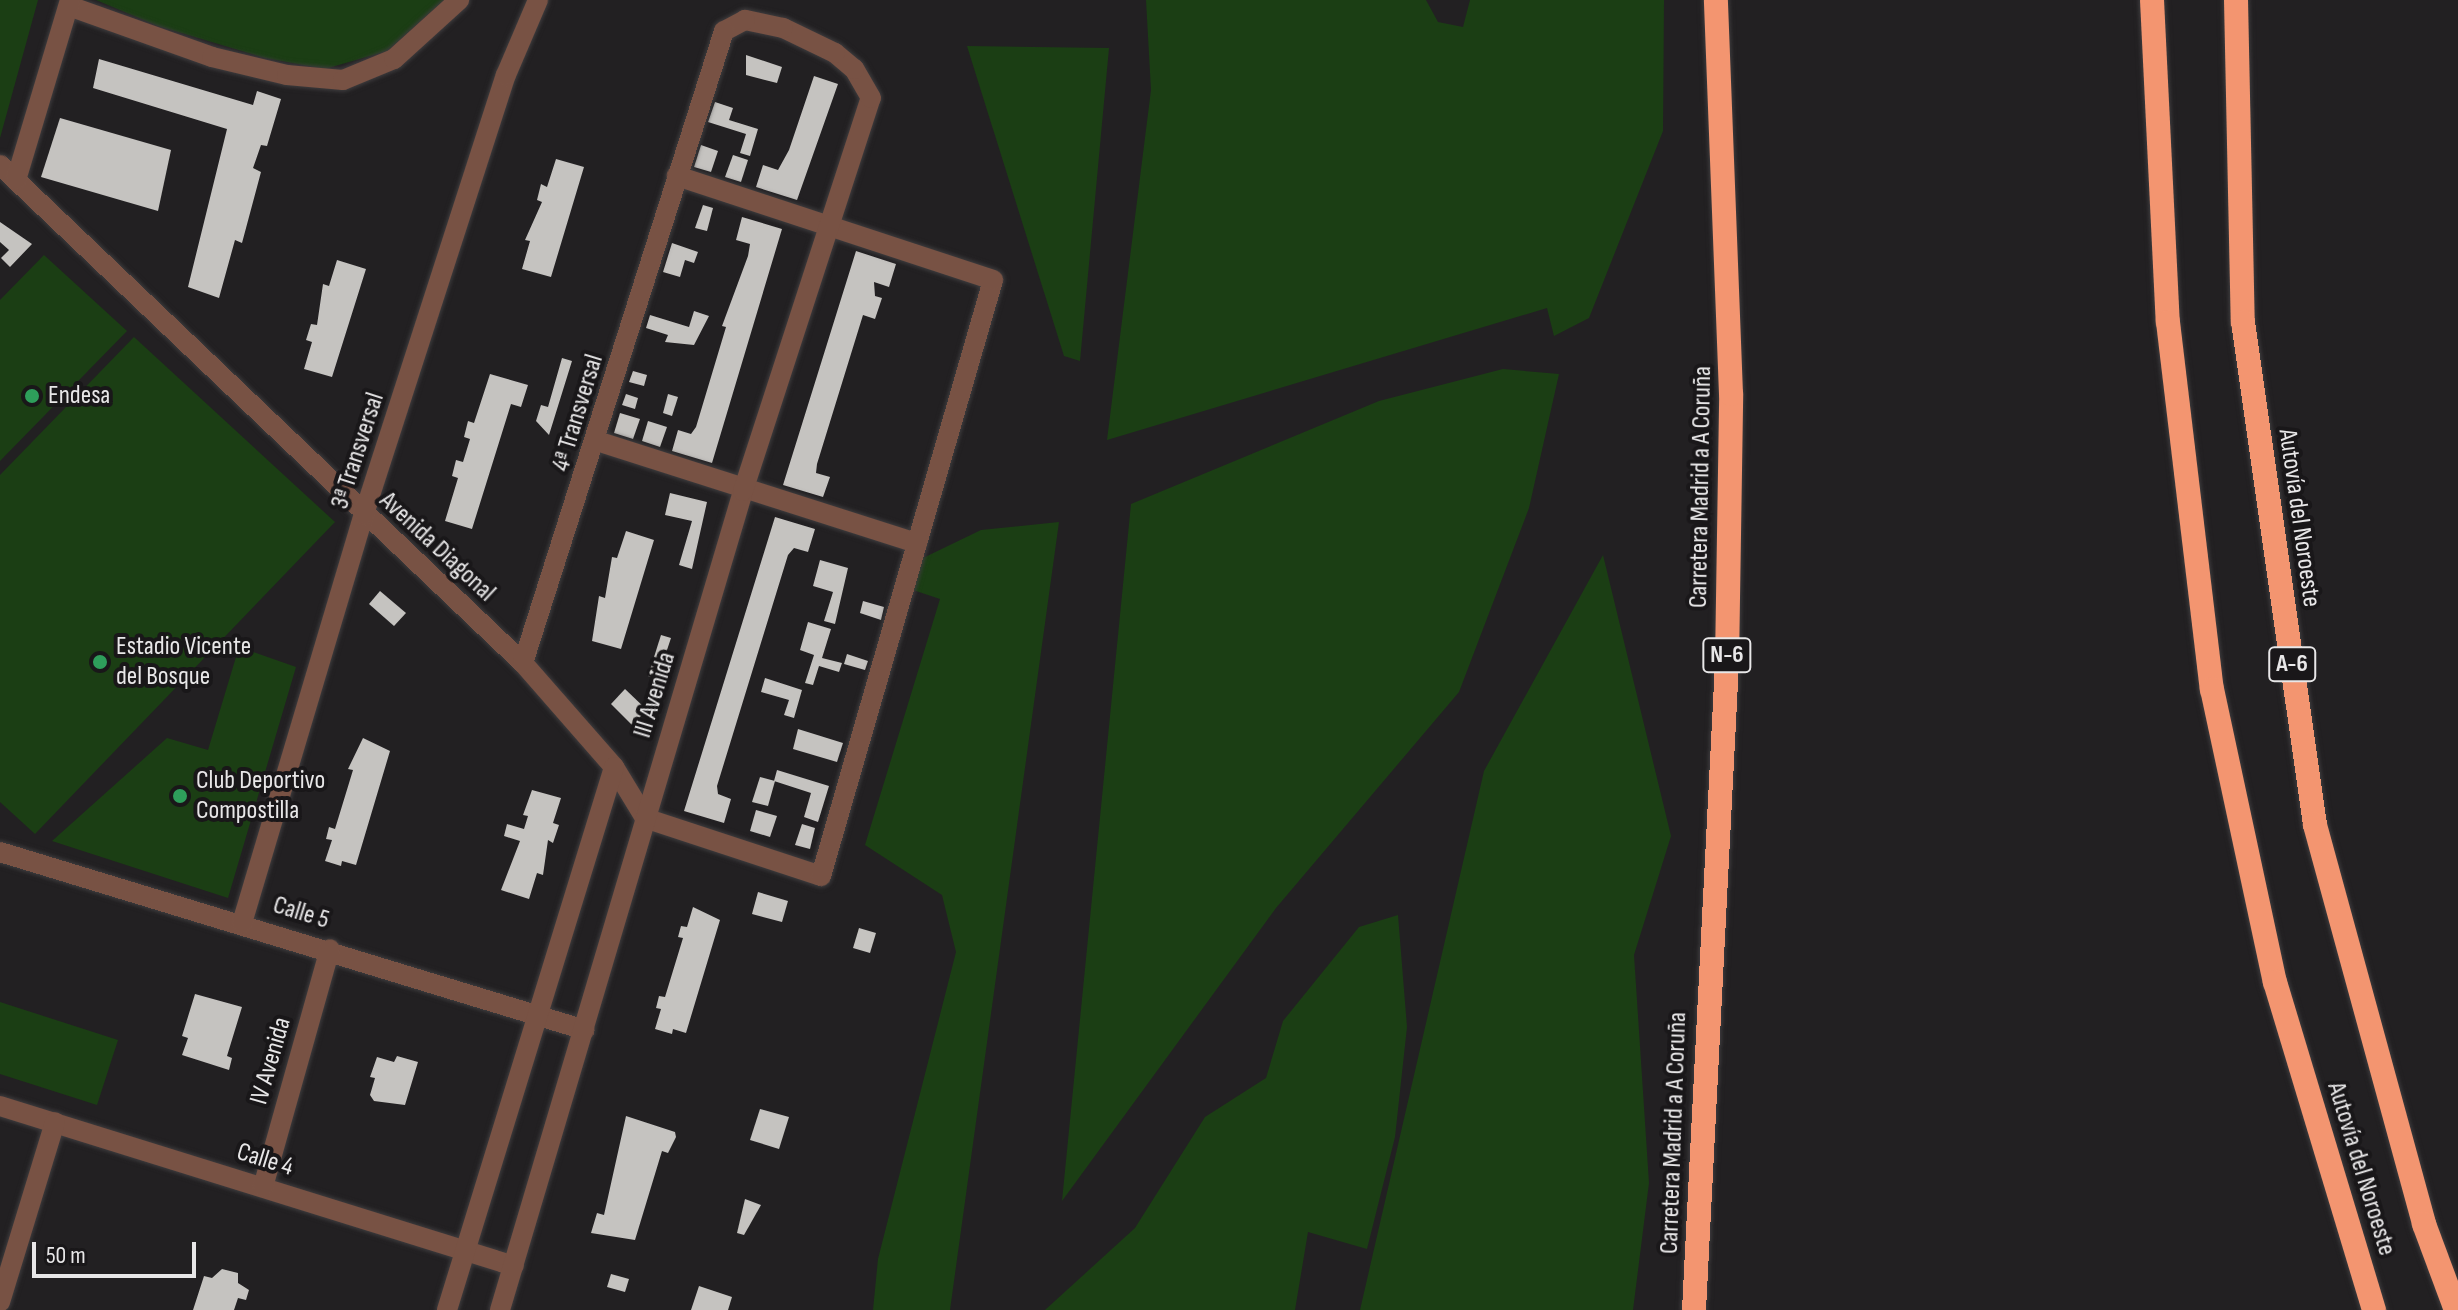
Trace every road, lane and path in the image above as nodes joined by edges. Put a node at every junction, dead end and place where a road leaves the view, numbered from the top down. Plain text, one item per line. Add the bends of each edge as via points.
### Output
1 (459, 0) edge
2 (538, 0) edge
3 (1716, 0) edge
4 (2152, 0) edge
5 (2236, 0) edge
6 (70, 3) edge
7 (871, 98) joint
8 (0, 165) edge
9 (677, 176) junction
10 (16, 180) junction
11 (831, 226) junction
12 (597, 441) junction
13 (743, 491) junction
14 (364, 514) junction
15 (917, 543) junction
16 (523, 663) junction
17 (614, 767) junction
18 (645, 818) junction
19 (0, 852) edge
20 (242, 923) junction
21 (330, 949) junction
22 (536, 1016) junction
23 (585, 1030) junction
24 (0, 1106) edge
25 (55, 1122) junction
26 (263, 1187) junction
27 (466, 1251) junction
28 (514, 1266) junction
29 (0, 1302) edge
30 (447, 1310) edge
31 (500, 1310) edge
32 (1694, 1310) edge
33 (2374, 1310) edge
34 (2456, 1310) edge

1 - 6 street via 394,59 362,76 314,80 212,57
2 - 14 street, 3ª Transversal via 531,28 506,75
3 - 32 highway, Carretera Madrid a A Coruña / N-6 via 1731,394 1727,662
4 - 33 highway, Autovía del Noroeste via 2168,322 2212,689 2275,982
5 - 34 highway, Autovía del Noroeste / A-6 via 2243,322 2315,825 2424,1224
6 - 10 street
7 - 9 street, 4ª Transversal via 854,69 835,53 783,28 745,20 724,31
7 - 11 street, III Avenida
8 - 10 street, Avenida Diagonal
9 - 11 street
9 - 12 street, 4ª Transversal
10 - 14 street, Avenida Diagonal
11 - 13 street, III Avenida
11 - 15 street via 993,280
12 - 13 street
12 - 16 street, 4ª Transversal
13 - 15 street
13 - 18 street, III Avenida
14 - 16 street, Avenida Diagonal
14 - 20 street, 3ª Transversal
15 - 18 street via 821,876
16 - 17 street, Avenida Diagonal
17 - 18 street, Avenida Diagonal
17 - 22 street, III Avenida
18 - 23 street, III Avenida
19 - 20 street, Calle 5
20 - 21 street, Calle 5
21 - 22 street, Calle 5
21 - 26 street, IV Avenida
22 - 23 street, Calle 5
22 - 27 street, III Avenida
23 - 28 street, III Avenida
24 - 25 street, Calle 4
25 - 26 street, Calle 4
25 - 29 street
26 - 27 street, Calle 4
27 - 28 street, Calle 4
27 - 30 street, III Avenida
28 - 31 street, III Avenida

